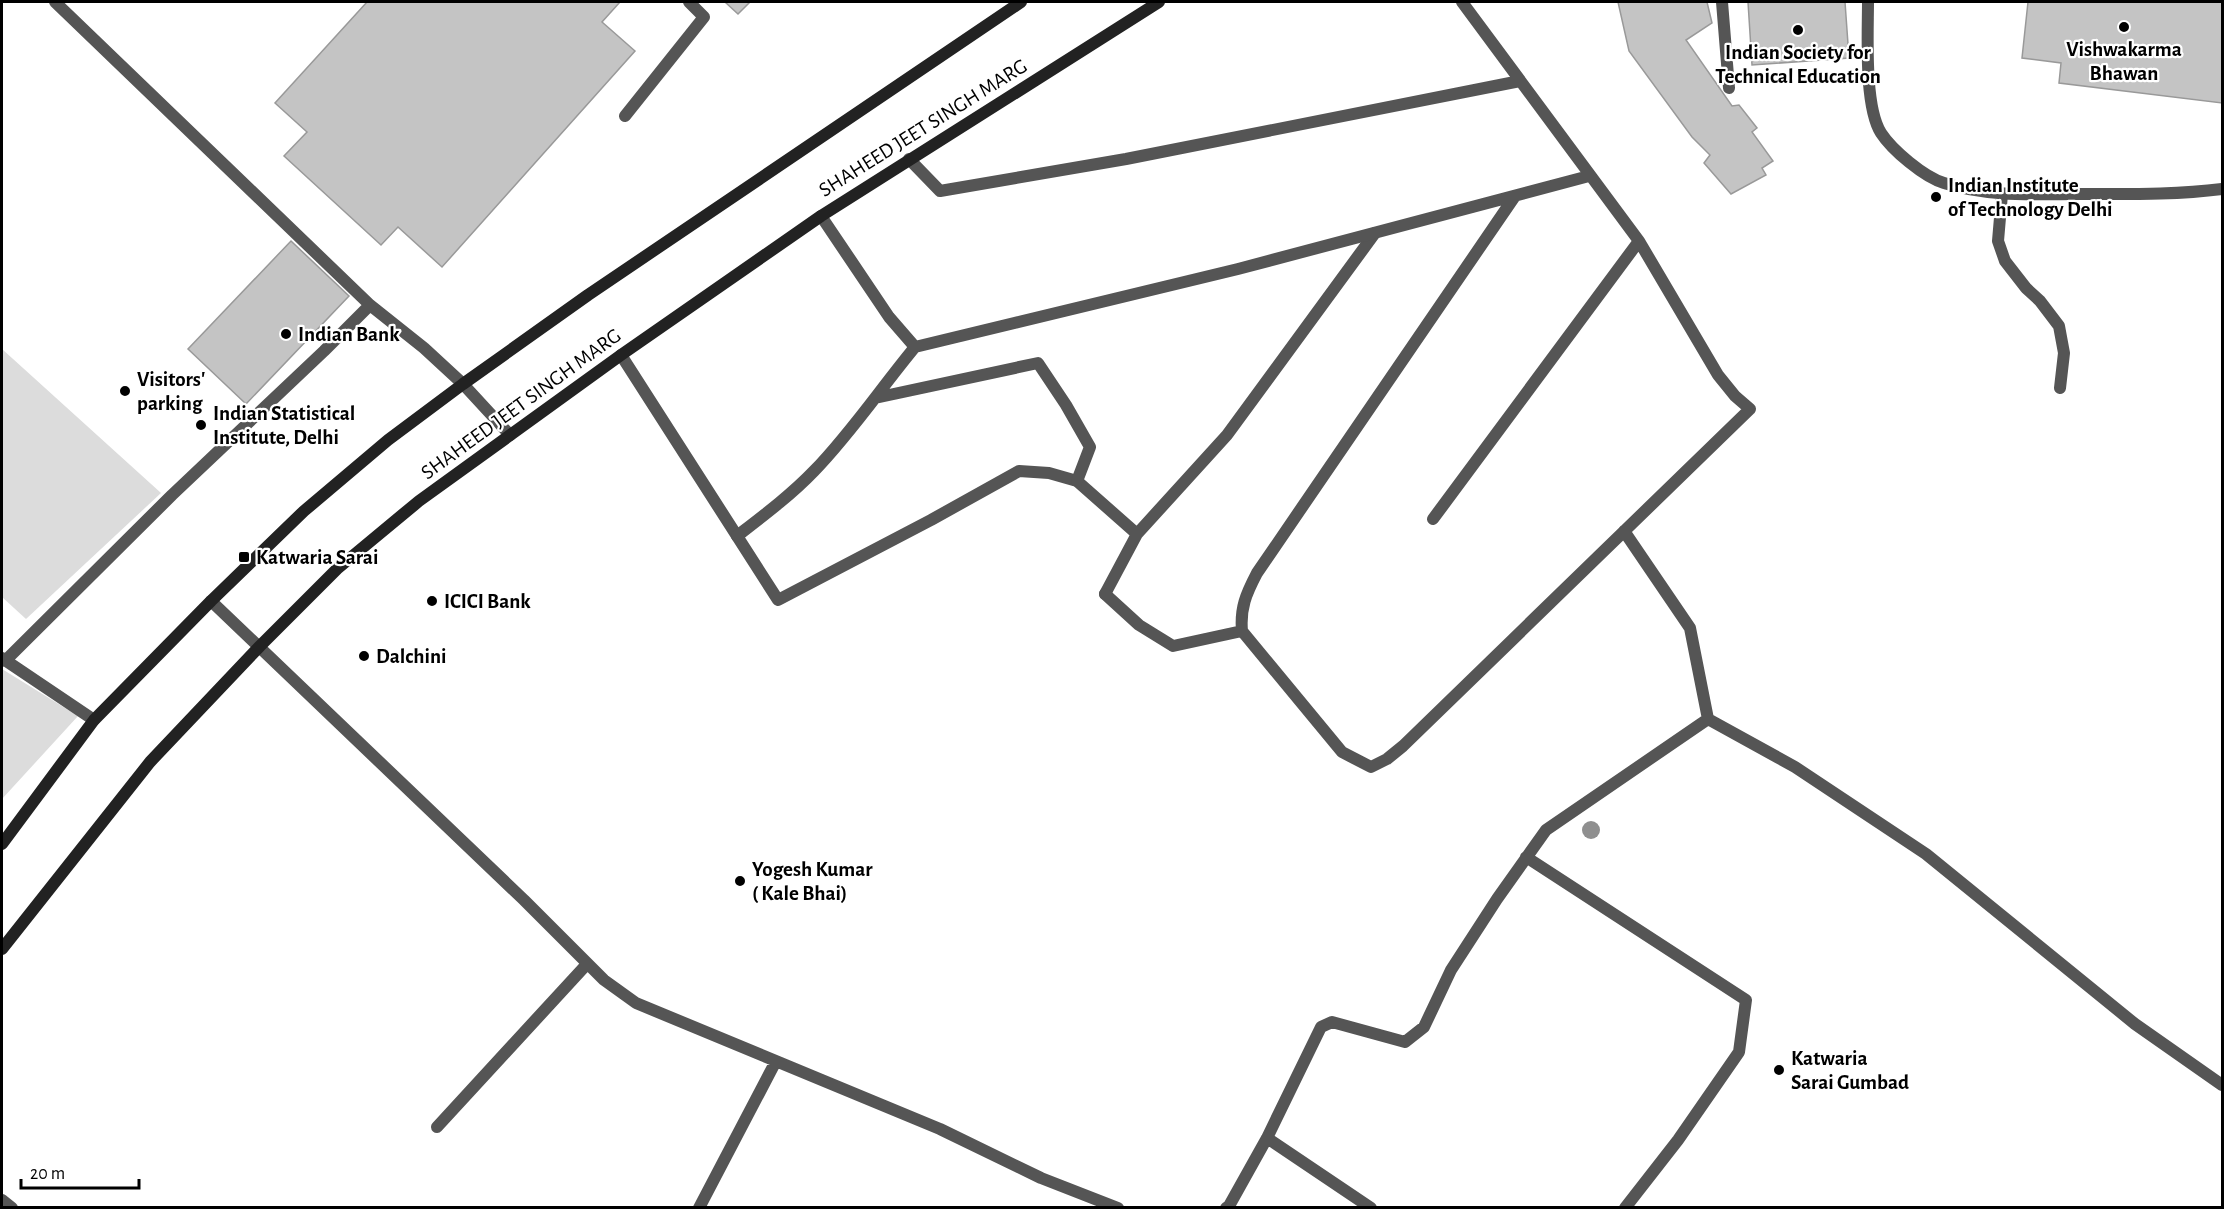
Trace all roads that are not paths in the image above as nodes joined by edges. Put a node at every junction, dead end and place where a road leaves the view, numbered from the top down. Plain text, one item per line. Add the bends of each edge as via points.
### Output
1 (55, 2) edge
2 (689, 2) edge
3 (1021, 2) edge
4 (1159, 2) edge
5 (1462, 2) edge
6 (1722, 2) edge
7 (1868, 2) edge
8 (1520, 81) junction
9 (1729, 88) dead end
10 (625, 116) dead end
11 (909, 159) junction
12 (1589, 176) junction
13 (2223, 189) edge
14 (2002, 194) junction
15 (1515, 196) junction
16 (821, 216) junction
17 (1375, 233) junction
18 (1638, 241) junction
19 (370, 304) junction
20 (915, 347) junction
21 (621, 355) junction
22 (463, 384) junction
23 (2060, 388) dead end
24 (875, 398) junction
25 (510, 435) junction
26 (1077, 481) junction
27 (1433, 519) dead end
28 (1624, 531) junction
29 (1137, 534) junction
30 (737, 536) junction
31 (211, 601) junction
32 (1242, 631) junction
33 (260, 646) junction
34 (3, 660) edge
35 (1708, 719) junction
36 (94, 720) junction
37 (2, 844) edge
38 (1526, 857) junction
39 (2, 949) edge
40 (587, 964) junction
41 (776, 1061) junction
42 (2223, 1085) edge
43 (437, 1127) dead end
44 (1267, 1138) junction
45 (2, 1200) edge
46 (12, 1208) edge
47 (699, 1208) edge
48 (1118, 1208) edge
49 (1226, 1208) edge
50 (1371, 1208) edge
51 (1625, 1208) edge

1 - 19 street
2 - 10 street via 704,17
3 - 22 main road
4 - 11 main road, SHAHEED JEET SINGH MARG
5 - 8 street
6 - 9 street
7 - 14 street via 1870,92 1880,132 1914,167 1943,183
8 - 11 street via 1126,159 940,191
8 - 12 street
11 - 16 main road, SHAHEED JEET SINGH MARG
12 - 15 street
12 - 18 street
13 - 14 street via 2184,194
14 - 23 street via 1998,240 2005,261 2059,326 2064,352
15 - 17 street
15 - 32 street via 1257,573 1240,614
16 - 20 street via 878,302
16 - 21 main road, SHAHEED JEET SINGH MARG
17 - 20 street
17 - 29 street via 1227,435
18 - 27 street
18 - 28 street via 1718,375 1750,409
19 - 22 street
19 - 34 street
20 - 24 street
21 - 25 main road, SHAHEED JEET SINGH MARG
21 - 30 street
22 - 25 street
22 - 31 main road via 388,440 304,511
24 - 26 street via 1038,363 1090,447
24 - 30 street via 813,472
25 - 33 main road, SHAHEED JEET SINGH MARG via 419,501 337,569
26 - 29 street
26 - 30 street via 1049,473 1019,471 778,600
28 - 32 street via 1403,746 1371,767 1342,752
28 - 35 street via 1690,628
29 - 32 street via 1105,594 1139,625 1173,646
31 - 33 street
31 - 36 main road
33 - 39 main road, SHAHEED JEET SINGH MARG via 150,762
33 - 40 street
34 - 36 street
35 - 38 street via 1546,830
35 - 42 street via 1795,767 1926,854 2135,1024
36 - 37 main road
38 - 44 street via 1451,970 1424,1028 1405,1042 1332,1022 1321,1027
38 - 51 street via 1746,1000 1739,1052
40 - 41 street via 636,1003
40 - 43 street
41 - 47 street
41 - 48 street
44 - 49 street
44 - 50 street
45 - 46 street

